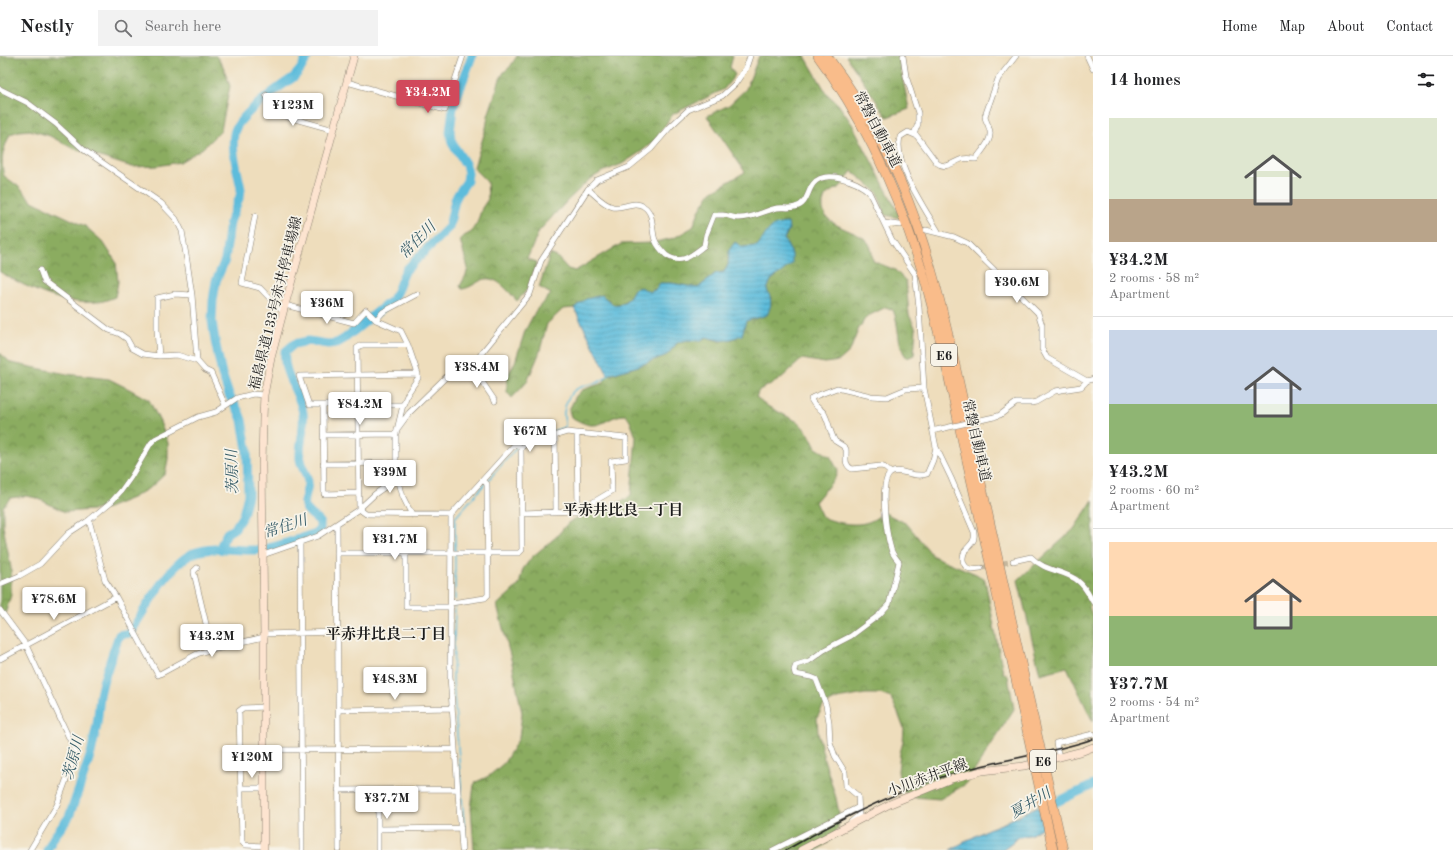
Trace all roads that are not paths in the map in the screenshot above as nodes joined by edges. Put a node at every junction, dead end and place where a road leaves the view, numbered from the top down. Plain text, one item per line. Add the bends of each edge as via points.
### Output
1 (354, 56) edge
2 (463, 56) edge
3 (750, 56) edge
4 (818, 56) edge
5 (827, 56) edge
6 (903, 56) edge
7 (1016, 56) edge
8 (1086, 56) edge
9 (1093, 69) edge
10 (347, 82) junction
11 (0, 89) edge
12 (266, 95) dead end
13 (334, 130) junction
14 (914, 134) junction
15 (588, 189) junction
16 (255, 216) dead end
17 (884, 223) junction
18 (900, 225) dead end
19 (926, 230) dead end
20 (939, 233) junction
21 (40, 270) dead end
22 (417, 294) dead end
23 (192, 295) junction
24 (284, 308) junction
25 (375, 319) junction
26 (408, 345) junction
27 (159, 356) junction
28 (197, 361) junction
29 (472, 367) junction
30 (418, 374) junction
31 (358, 375) junction
32 (1093, 379) edge
33 (1087, 381) junction
34 (924, 388) junction
35 (264, 395) junction
36 (495, 401) dead end
37 (226, 405) junction
38 (323, 405) junction
39 (358, 405) junction
40 (403, 405) junction
41 (398, 428) junction
42 (934, 430) junction
43 (577, 433) junction
44 (396, 434) junction
45 (323, 435) junction
46 (358, 435) junction
47 (555, 435) junction
48 (519, 446) junction
49 (936, 447) junction
50 (358, 463) junction
51 (396, 463) junction
52 (323, 464) junction
53 (890, 473) junction
54 (396, 479) junction
55 (486, 482) junction
56 (359, 493) junction
57 (359, 509) junction
58 (556, 511) junction
59 (578, 511) junction
60 (522, 513) junction
61 (412, 515) junction
62 (451, 516) junction
63 (89, 520) junction
64 (337, 525) junction
65 (300, 542) junction
66 (263, 551) junction
67 (406, 552) junction
68 (454, 552) junction
69 (488, 552) junction
70 (337, 553) junction
71 (1013, 561) tunnel mouth
72 (197, 568) dead end
73 (981, 568) tunnel mouth
74 (0, 584) edge
75 (116, 597) junction
76 (1093, 602) edge
77 (453, 603) junction
78 (0, 610) edge
79 (337, 632) junction
80 (301, 633) junction
81 (264, 636) junction
82 (26, 645) junction
83 (212, 649) junction
84 (0, 659) edge
85 (1019, 674) junction
86 (264, 707) junction
87 (452, 708) junction
88 (338, 710) junction
89 (1093, 734) edge
90 (1093, 747) edge
91 (456, 749) junction
92 (264, 750) junction
93 (302, 750) junction
94 (338, 750) junction
95 (1059, 758) junction
96 (241, 788) junction
97 (264, 788) junction
98 (458, 789) junction
99 (338, 790) junction
100 (378, 790) junction
101 (858, 807) junction
102 (848, 826) junction
103 (461, 828) junction
104 (378, 829) junction
105 (264, 848) edge
106 (30, 850) edge
107 (302, 850) edge
108 (339, 850) edge
109 (378, 850) edge
110 (462, 850) edge
111 (773, 850) edge
112 (801, 850) edge
113 (1053, 850) edge
114 (1062, 850) edge

1 - 10 main road, 福島県道133号赤井停車場線
2 - 10 street via 445,110
3 - 15 street via 746,68 735,84 722,96 688,110 651,149 629,167 597,180
4 - 85 highway, 常磐自動車道 / E6 via 875,149 899,204 924,278
5 - 85 highway, 常磐自動車道 / E6 via 855,96 883,146 921,239 943,313
6 - 14 street via 906,76 918,113 918,124
7 - 14 street via 998,79 985,116 990,128 990,138 976,159 966,158 949,166 941,166
8 - 9 street
10 - 13 main road, 福島県道133号赤井停車場線
11 - 23 street via 28,103 84,150 161,203 176,219 182,230
12 - 13 street via 277,114
13 - 24 main road, 福島県道133号赤井停車場線
14 - 20 street via 908,132 900,137 902,164
15 - 17 street via 612,207 635,204 643,206 650,213 655,241 672,259 683,260 704,246 714,215 737,219 776,208 796,207 805,201 814,183 832,177 842,178 865,188
15 - 29 street via 541,261 530,294
16 - 24 street via 242,283 260,288
17 - 18 street
17 - 34 street via 915,274
19 - 20 street
20 - 33 street via 967,243 1038,313 1042,325 1043,353 1047,358
21 - 27 street via 44,281 109,330 127,339 132,348 143,354
22 - 25 street
23 - 27 street via 175,294 157,298
23 - 28 street
24 - 25 street via 354,323 366,310
24 - 35 main road, 福島県道133号赤井停車場線
25 - 26 street via 401,331
26 - 30 street
26 - 31 street via 362,345 357,348
27 - 28 street via 177,355
28 - 37 street via 211,373
29 - 36 street
29 - 41 street via 446,377 409,413
30 - 31 street
30 - 40 street
31 - 38 street via 299,376 309,405
31 - 39 street
32 - 33 street
33 - 42 street, bridge via 1081,387 1055,392 1036,402 1016,403 994,417
34 - 42 street
34 - 53 street via 906,390 887,397 838,388 811,399 825,415 835,441 846,449 845,460 848,467 852,469 881,466
35 - 37 street via 253,394
35 - 66 main road, 福島県道133号赤井停車場線
37 - 63 street via 155,439 121,491
38 - 39 street
38 - 45 street
39 - 40 street
39 - 46 street
40 - 41 street
41 - 44 street
42 - 49 street
43 - 47 street
43 - 59 street
43 - 59 street via 626,438 626,459 611,461 612,491
44 - 46 street
44 - 51 street
45 - 46 street
45 - 52 street
46 - 50 street
47 - 48 street via 530,440
47 - 58 street
48 - 55 street via 516,443
48 - 60 street
49 - 53 street via 927,474 921,476 896,471
49 - 73 street via 974,532 973,542 964,552 963,563 971,569
50 - 51 street
50 - 52 street
50 - 56 street
51 - 54 street
52 - 56 street via 324,494
53 - 101 street via 886,477 884,490 886,528 891,551 899,562 889,604 852,636 809,661 796,665 794,670 795,674 816,680 826,705 830,742 845,772 846,786 858,796
54 - 57 street
54 - 61 street
55 - 62 street
55 - 69 street
56 - 57 street
57 - 61 street via 366,514
57 - 64 street
58 - 59 street
58 - 60 street
60 - 69 street via 522,550 519,553
61 - 62 street
62 - 68 street
63 - 74 street via 66,536 40,564
63 - 75 street via 105,580
64 - 65 street via 318,536
64 - 70 street
65 - 66 street
65 - 80 street
66 - 81 main road, 福島県道133号赤井停車場線
67 - 68 street
67 - 70 street
67 - 77 street via 406,607
68 - 69 street
68 - 77 street
69 - 77 street via 488,595 485,598
70 - 79 street
71 - 76 street via 1031,558 1041,566 1077,580
72 - 83 street via 194,573
75 - 82 street
75 - 83 street via 158,675 197,654
77 - 87 street via 450,676
78 - 82 street
79 - 80 street
79 - 88 street
80 - 81 street
80 - 93 street
81 - 83 street
81 - 86 main road, 福島県道133号赤井停車場線
82 - 84 street
82 - 106 street via 76,753 57,806
85 - 113 highway, 常磐自動車道 / E6, bridge
85 - 114 highway, 常磐自動車道 / E6, bridge
86 - 92 main road, 福島県道133号赤井停車場線
86 - 96 street via 239,710
87 - 88 street
87 - 91 street
88 - 94 street
89 - 95 street via 1056,743
90 - 95 main road, 小川赤井平線
91 - 94 street
91 - 98 street
92 - 93 street
92 - 97 main road, 福島県道133号赤井停車場線
93 - 94 street
93 - 107 street
94 - 99 street
95 - 102 main road, 小川赤井平線 via 951,779 890,804
96 - 97 street
96 - 105 street via 242,842 245,845
97 - 105 main road, 福島県道133号赤井停車場線
98 - 100 street
98 - 103 street
99 - 100 street
99 - 108 street
100 - 104 street
101 - 102 street via 859,815
101 - 111 street
102 - 112 main road, 小川赤井平線
103 - 104 street
103 - 110 street
104 - 109 street

